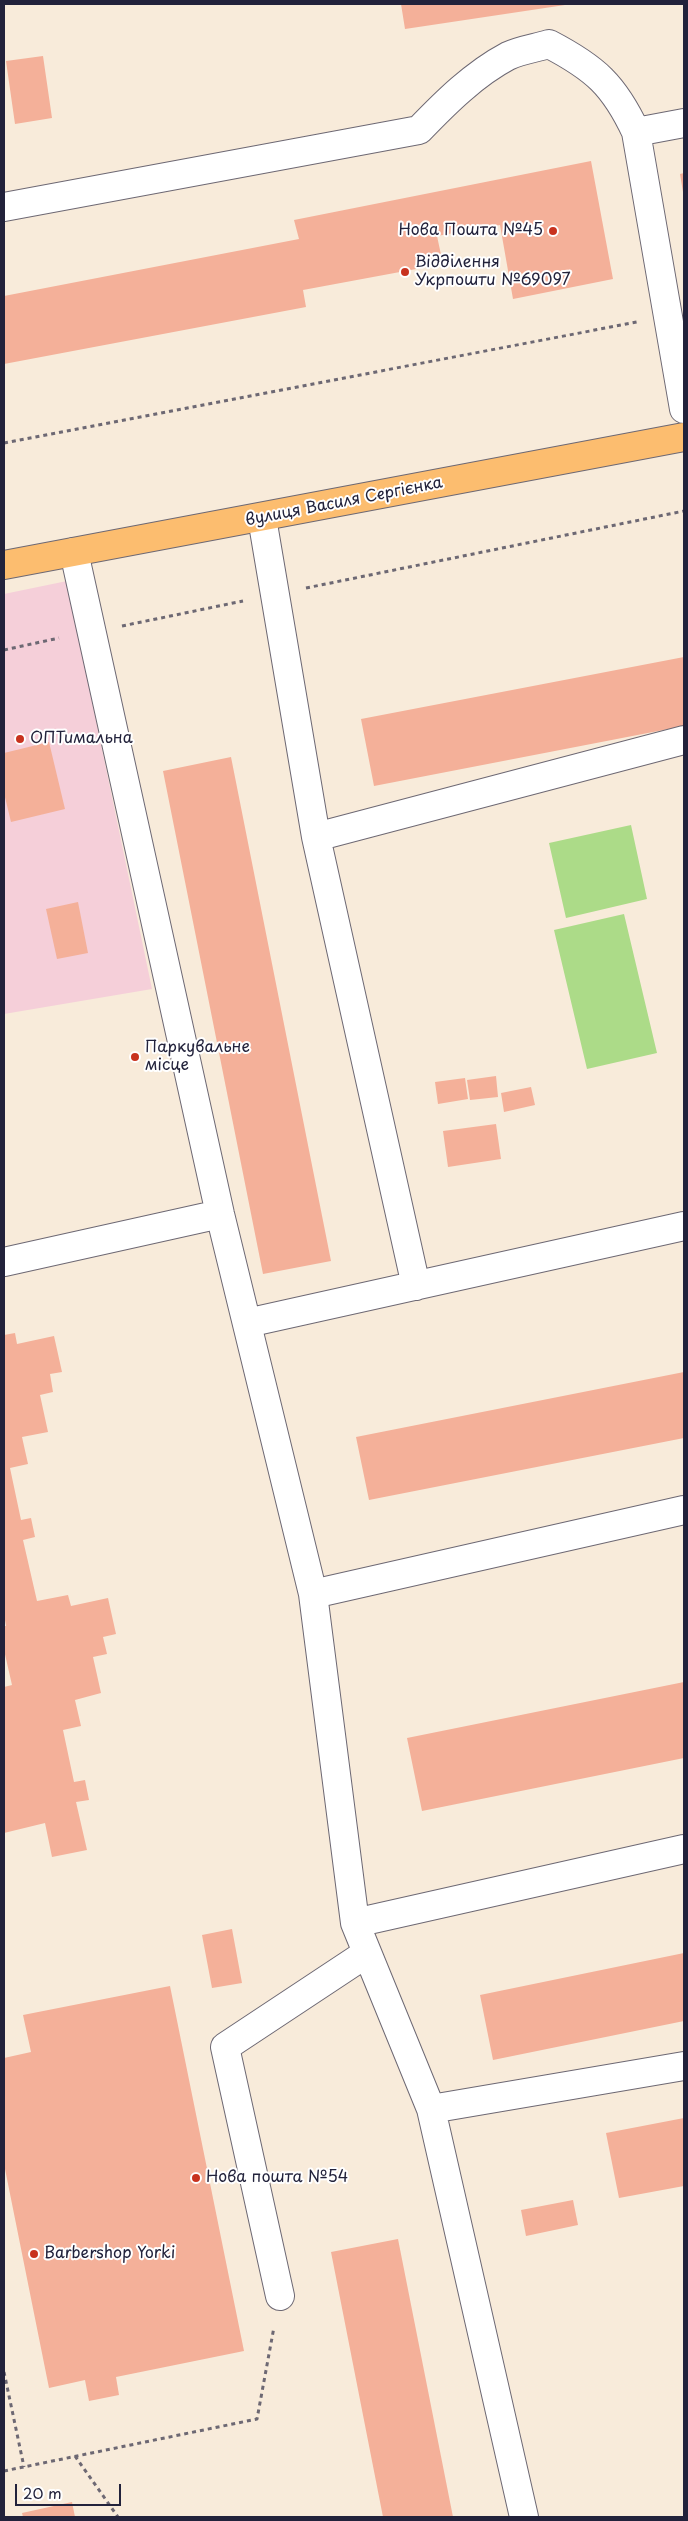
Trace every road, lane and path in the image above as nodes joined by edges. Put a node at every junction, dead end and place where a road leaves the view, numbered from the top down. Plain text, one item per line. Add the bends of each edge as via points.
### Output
1 (684, 123) edge
2 (636, 132) junction
3 (4, 207) edge
4 (668, 316) junction
5 (684, 409) edge
6 (684, 437) edge
7 (4, 444) edge
8 (684, 511) edge
9 (262, 518) junction
10 (74, 552) junction
11 (4, 566) edge
12 (275, 594) junction
13 (92, 632) junction
14 (4, 650) edge
15 (684, 740) edge
16 (316, 837) junction
17 (220, 1214) junction
18 (684, 1226) edge
19 (4, 1262) edge
20 (416, 1286) junction
21 (247, 1322) junction
22 (684, 1510) edge
23 (314, 1594) junction
24 (684, 1849) edge
25 (355, 1923) junction
26 (367, 1953) junction
27 (684, 2066) edge
28 (431, 2109) junction
29 (280, 2296) joint
30 (4, 2372) edge
31 (75, 2456) junction
32 (24, 2466) junction
33 (4, 2470) edge
34 (118, 2517) edge
35 (524, 2517) edge

1 - 2 lane
2 - 3 lane via 622,103 601,78 577,58 549,44 509,56 445,104 419,130
2 - 4 lane
4 - 5 lane
4 - 7 path
6 - 9 main road, вулиця Василя Сергієнка
8 - 12 path
9 - 10 main road, вулиця Василя Сергієнка
9 - 12 lane
10 - 11 main road, вулиця Василя Сергієнка
10 - 13 lane
12 - 13 path
12 - 16 lane
13 - 14 path
13 - 17 lane
15 - 16 lane
16 - 20 lane
17 - 19 lane
17 - 21 lane
18 - 20 lane
20 - 21 lane
21 - 23 lane
22 - 23 lane
23 - 25 lane
24 - 25 lane
25 - 26 lane
26 - 28 lane
26 - 29 lane via 225,2047
27 - 28 lane
28 - 35 lane
29 - 31 path via 257,2419
30 - 32 path
31 - 32 path
31 - 34 path
32 - 33 path

